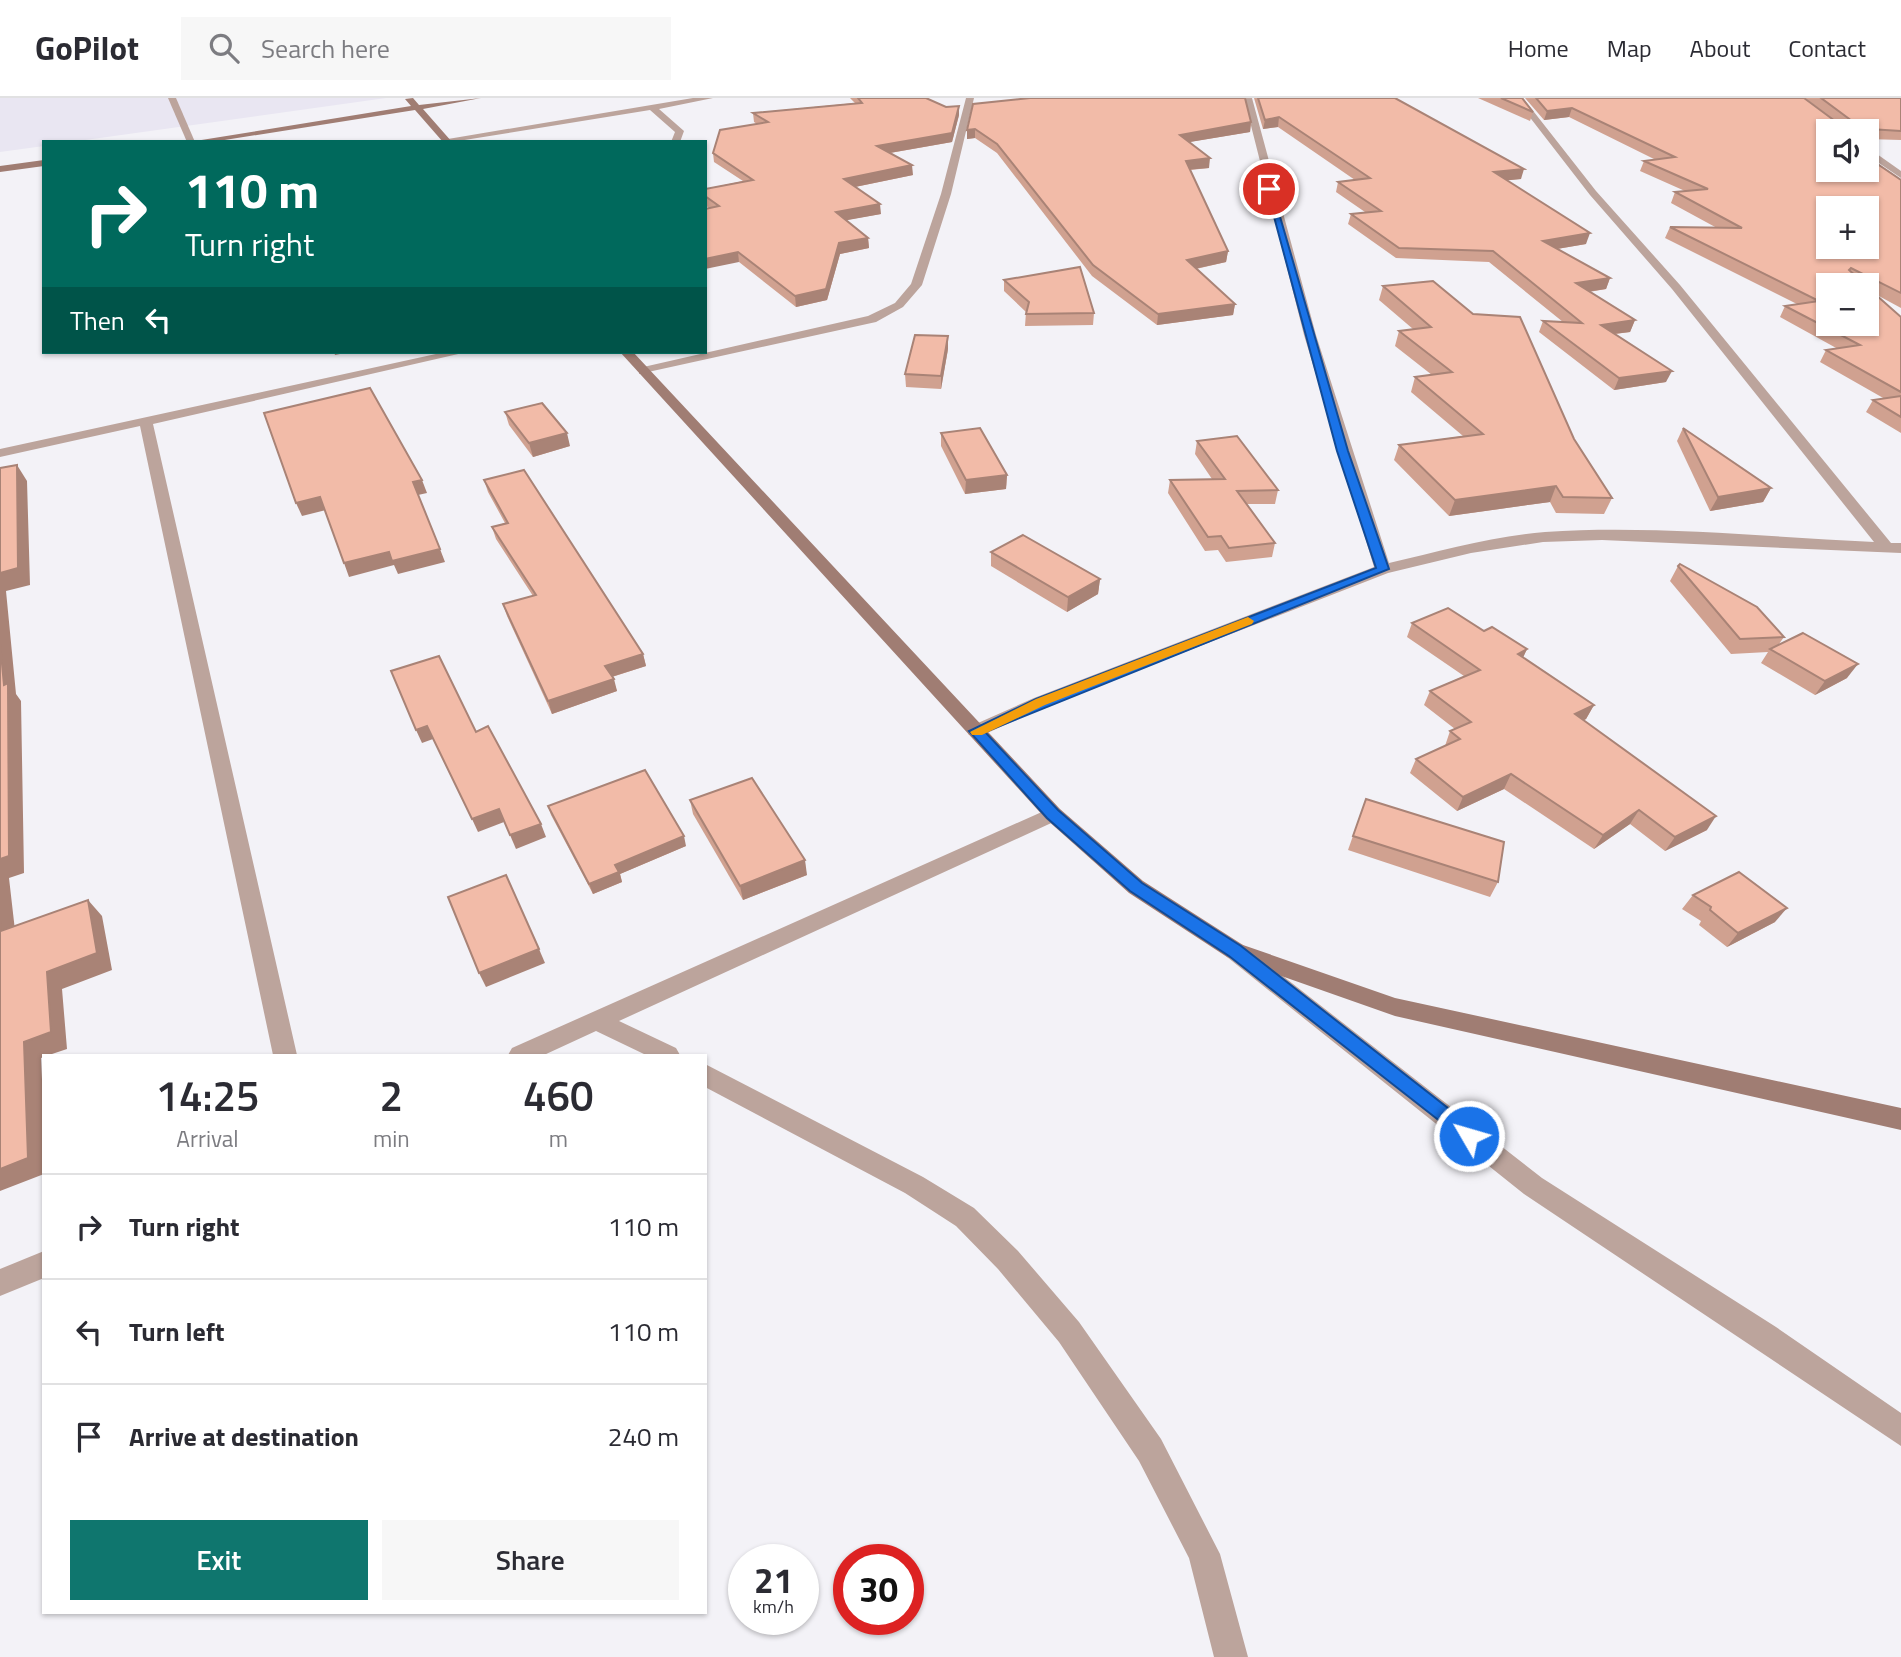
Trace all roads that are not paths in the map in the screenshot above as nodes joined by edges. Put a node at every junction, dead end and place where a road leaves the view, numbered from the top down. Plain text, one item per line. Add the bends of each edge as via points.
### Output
1 (172, 98) edge
2 (408, 98) edge
3 (477, 98) edge
4 (709, 98) edge
5 (970, 98) edge
6 (1248, 98) edge
7 (1519, 98) edge
8 (652, 107) junction
9 (417, 108) junction
10 (191, 140) edge
11 (205, 140) edge
12 (446, 140) edge
13 (453, 140) edge
14 (676, 140) edge
15 (1879, 159) edge
16 (42, 163) edge
17 (0, 169) edge
18 (1901, 175) edge
19 (452, 354) edge
20 (628, 354) edge
21 (644, 371) junction
22 (146, 422) junction
23 (0, 453) edge
24 (1894, 548) edge
25 (1383, 569) junction
26 (976, 731) junction
27 (1053, 814) junction
28 (1235, 951) junction
29 (598, 1021) junction
30 (285, 1054) edge
31 (522, 1054) edge
32 (666, 1054) edge
33 (707, 1075) edge
34 (1901, 1119) edge
35 (42, 1265) edge
36 (0, 1283) edge
37 (1901, 1431) edge
38 (1231, 1657) edge

1 - 10 lane
2 - 9 street
3 - 9 street
4 - 8 street
5 - 21 street via 946,194 916,285 899,305 860,322
6 - 25 street via 1343,451
7 - 24 street
8 - 13 street
8 - 14 street via 680,131
9 - 11 street
9 - 12 street
15 - 18 street
16 - 17 street
19 - 22 street
20 - 21 street
21 - 26 street
22 - 23 street
22 - 30 street
24 - 25 street via 1602,535 1471,548
25 - 26 street
26 - 27 street
27 - 28 street via 1136,887
27 - 29 street
28 - 34 street via 1395,1007
28 - 37 street via 1533,1186
29 - 31 street
29 - 32 street
33 - 38 street via 914,1185 965,1217 1009,1260 1069,1332 1150,1450 1204,1554
35 - 36 street

